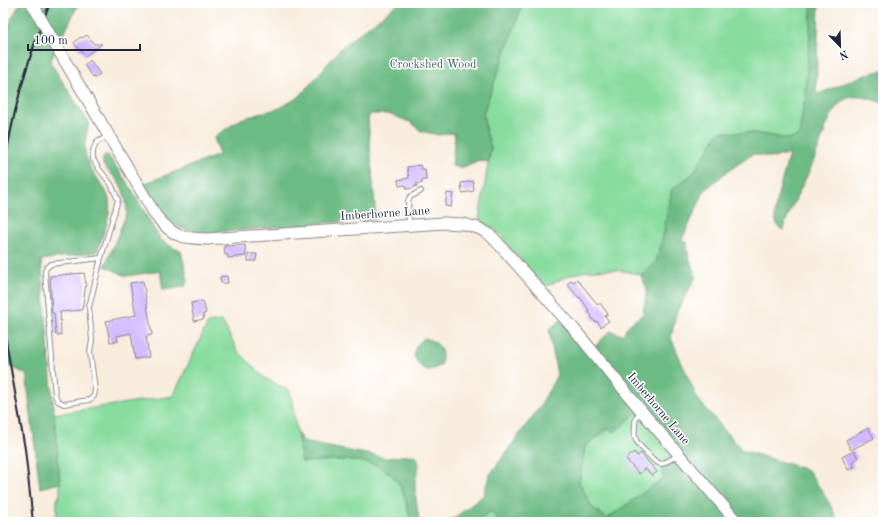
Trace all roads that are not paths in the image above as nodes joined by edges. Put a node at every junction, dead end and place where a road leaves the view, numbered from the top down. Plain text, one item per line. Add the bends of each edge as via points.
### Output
1 (32, 4) edge
2 (109, 136) junction
3 (421, 191) dead end
4 (409, 225) junction
5 (101, 258) junction
6 (642, 411) junction
7 (679, 455) junction
8 (737, 522) edge

1 - 2 street, Imberhorne Lane, bridge
2 - 4 street, Imberhorne Lane via 156,216 167,229 186,238 207,239
2 - 5 lane via 97,142 92,150 93,159 111,184 118,200
3 - 4 lane via 408,201
4 - 6 street, Imberhorne Lane via 463,224 488,234 570,324
5 - 5 lane via 89,307 94,396 89,400 64,404 54,395 46,268 51,264
6 - 7 street, Imberhorne Lane
6 - 7 lane via 635,419 634,436 638,444 656,463 662,464
7 - 8 street, Imberhorne Lane

